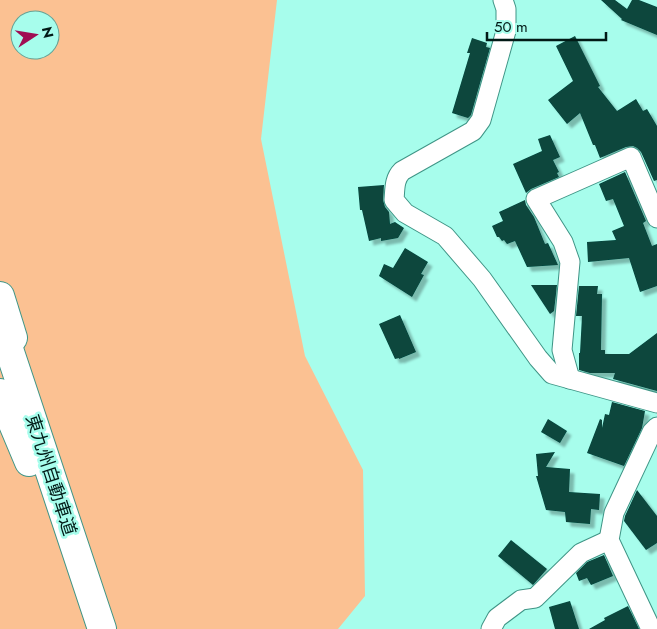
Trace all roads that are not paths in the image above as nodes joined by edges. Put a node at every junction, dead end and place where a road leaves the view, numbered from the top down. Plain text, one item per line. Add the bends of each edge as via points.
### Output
1 (503, 0) edge
2 (657, 218) edge
3 (0, 296) edge
4 (0, 322) edge
5 (570, 380) junction
6 (0, 393) edge
7 (657, 404) edge
8 (657, 427) edge
9 (72, 539) junction
10 (609, 540) junction
11 (101, 629) edge
12 (492, 629) edge
13 (651, 629) edge

1 - 5 street via 506,31 481,120 473,130 402,171 396,181 394,200 405,213 445,236 482,279 542,364 552,374
2 - 5 street via 631,157 536,199 563,242 570,262 562,350
3 - 9 highway via 54,466
4 - 9 highway, 東九州自動車道
5 - 7 street
6 - 11 highway
8 - 10 street via 614,513
9 - 11 highway, 東九州自動車道
10 - 12 street via 582,554 534,598 521,600 497,618
10 - 13 street

